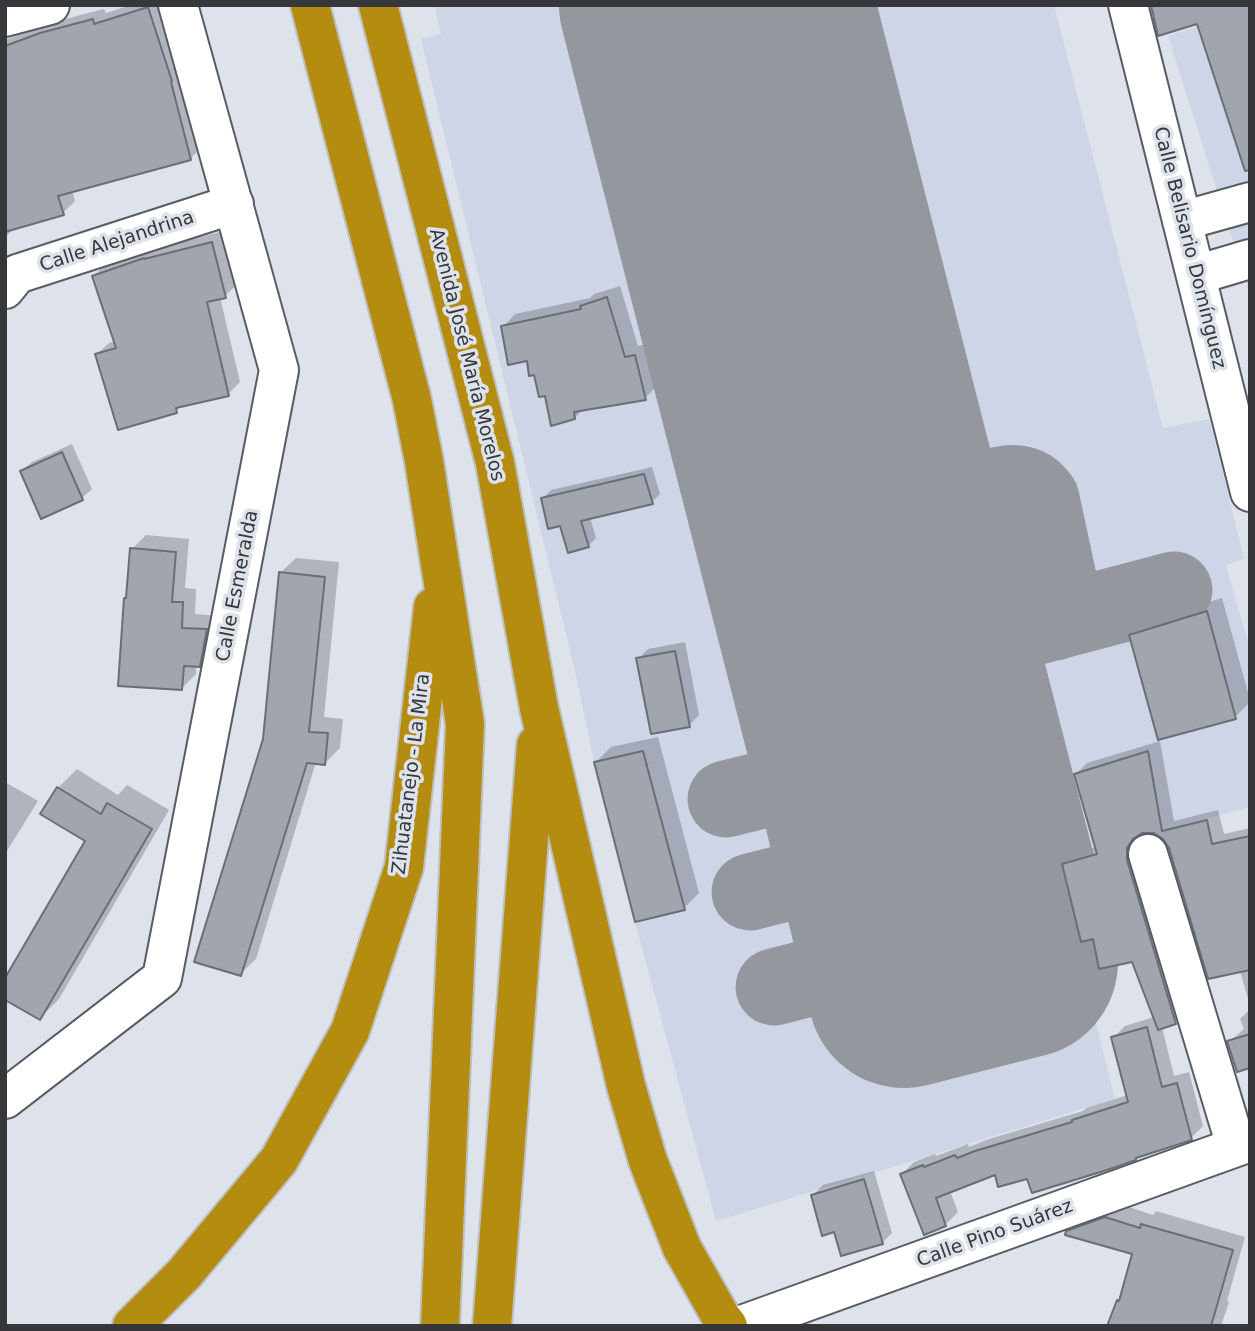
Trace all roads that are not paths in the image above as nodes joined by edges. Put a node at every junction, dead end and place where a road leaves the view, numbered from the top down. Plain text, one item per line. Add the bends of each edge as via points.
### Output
1 (50, 5) edge
2 (178, 5) edge
3 (310, 5) edge
4 (378, 5) edge
5 (1128, 5) edge
6 (5, 17) edge
7 (1250, 202) edge
8 (234, 204) junction
9 (1182, 221) junction
10 (1250, 259) edge
11 (1196, 275) junction
12 (5, 289) edge
13 (1250, 492) edge
14 (438, 560) junction
15 (539, 708) junction
16 (1149, 854) dead end
17 (5, 1100) edge
18 (1243, 1144) edge
19 (132, 1326) edge
20 (440, 1326) edge
21 (492, 1326) edge
22 (728, 1326) edge
23 (739, 1326) edge

1 - 6 street
2 - 8 street, Calle Esmeralda
3 - 14 highway via 412,400
4 - 15 highway, Avenida José María Morelos via 495,463
5 - 9 street, Calle Belisario Domínguez
7 - 9 street
8 - 12 street, Calle Alejandrina via 18,274
8 - 17 street, Calle Esmeralda via 279,370 162,978
9 - 11 street, Calle Belisario Domínguez
10 - 11 street
11 - 13 street, Calle Belisario Domínguez
14 - 19 highway, Zihuatanejo - La Mira via 404,866 350,1031 279,1160 184,1274
14 - 20 highway via 465,724
15 - 21 highway
15 - 22 highway via 626,1086 648,1161 682,1248
16 - 18 street
18 - 23 street, Calle Pino Suárez

